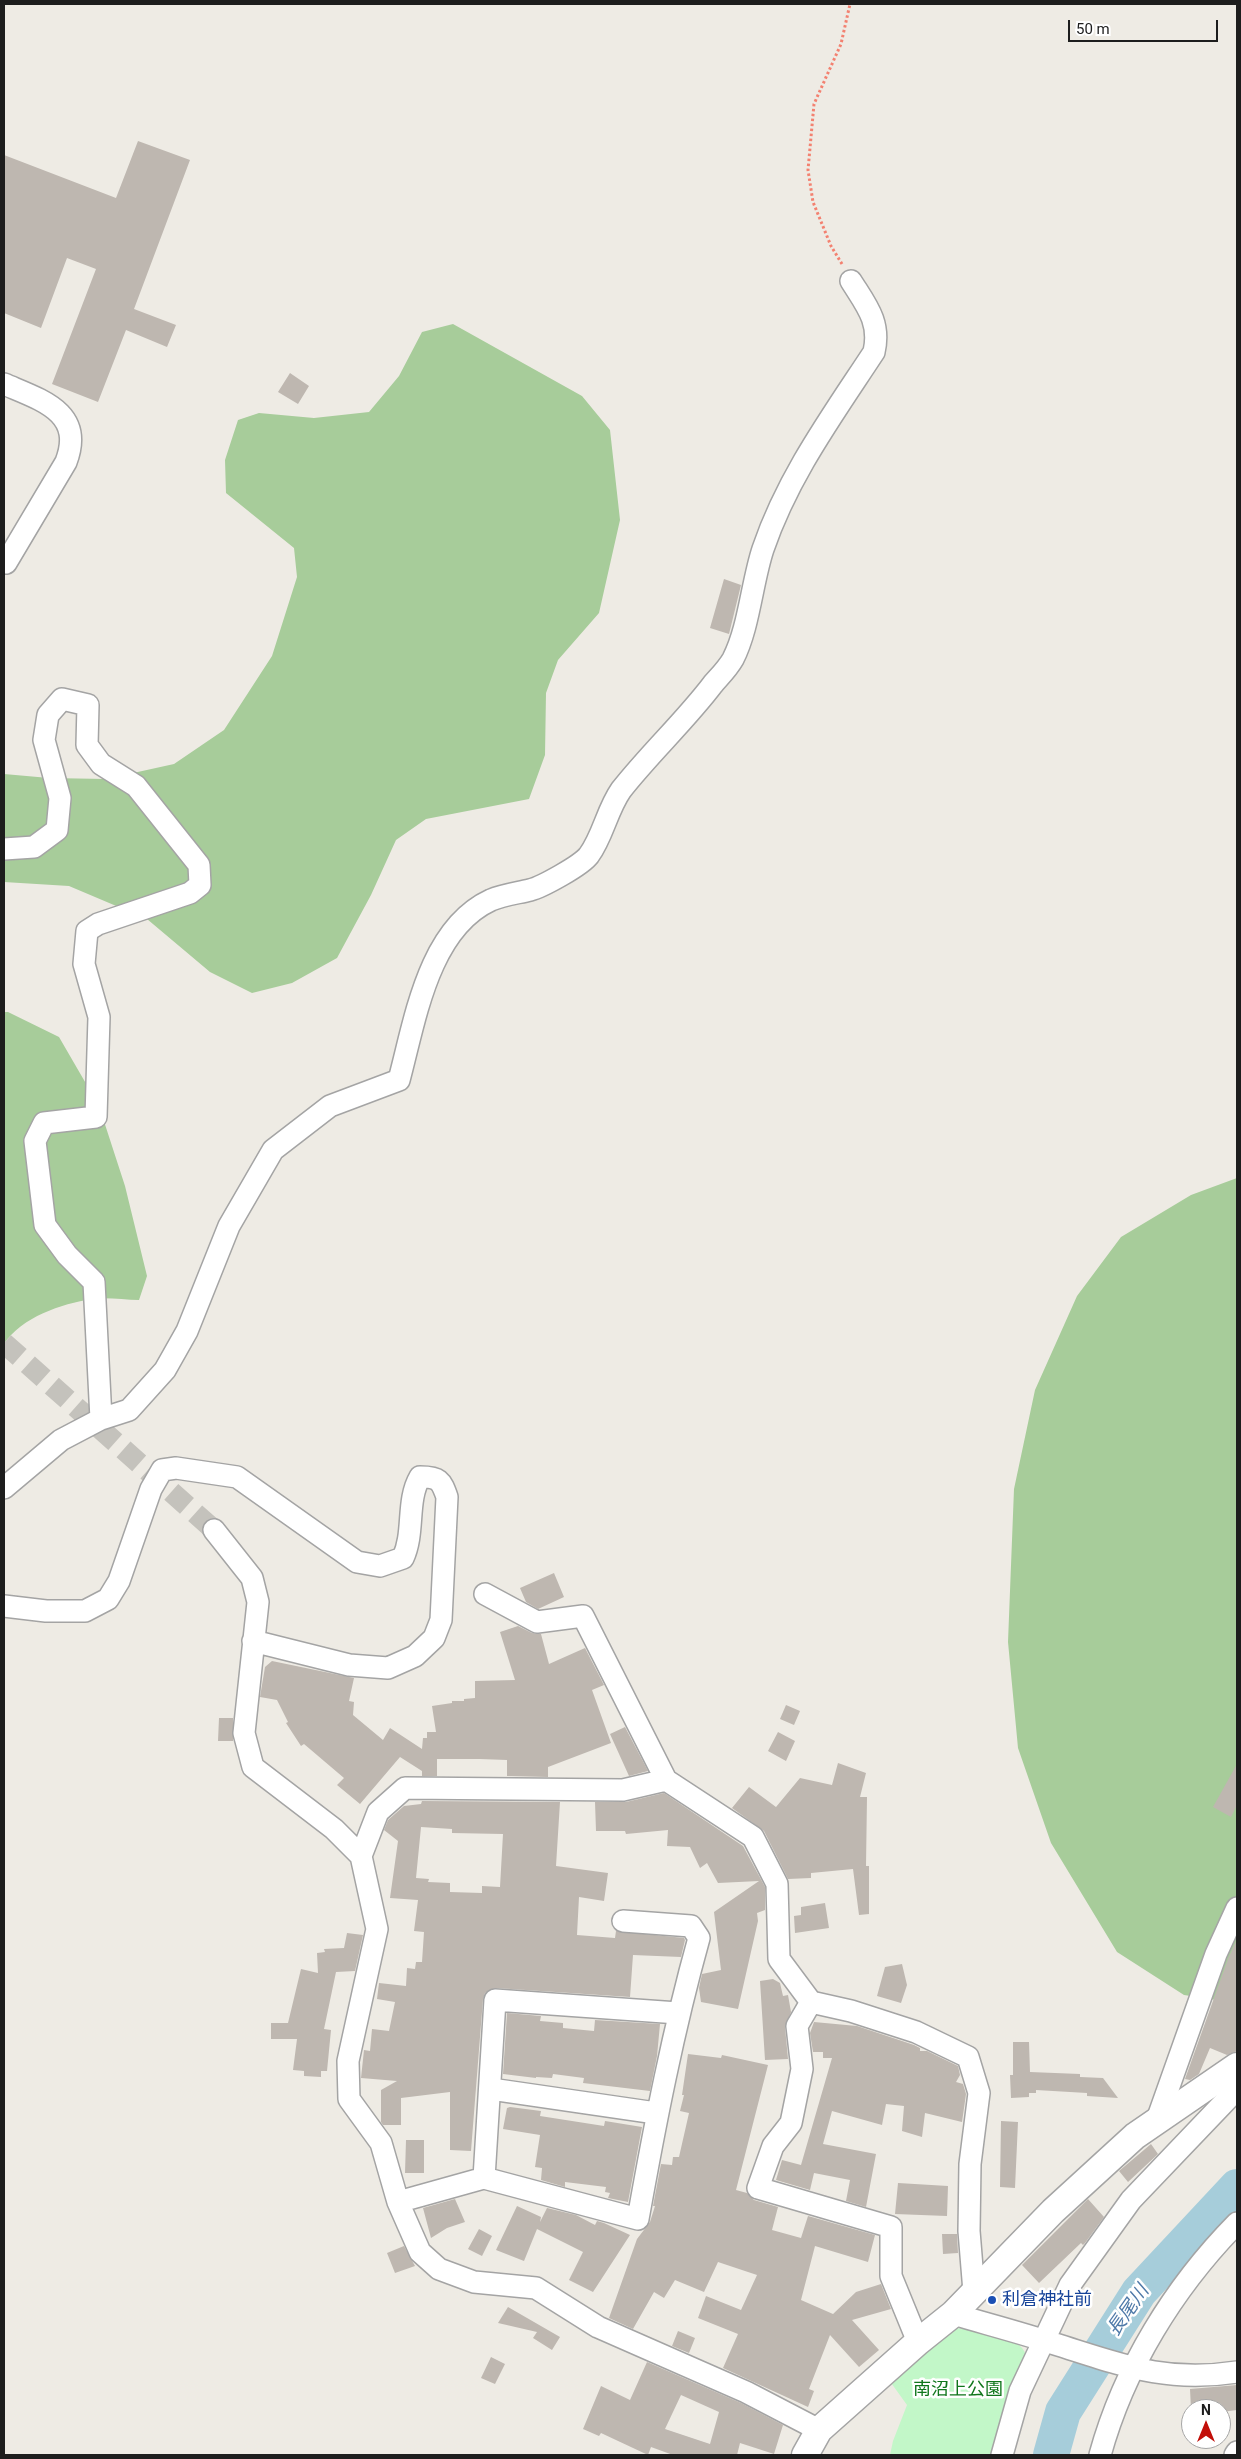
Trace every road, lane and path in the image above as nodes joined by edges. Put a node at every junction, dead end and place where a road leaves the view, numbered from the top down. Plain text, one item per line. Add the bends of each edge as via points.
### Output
1 (850, 4) edge
2 (851, 281) joint
3 (4, 384) edge
4 (6, 563) dead end
5 (4, 849) edge
6 (101, 1419) junction
7 (4, 1488) edge
8 (214, 1530) tunnel mouth
9 (485, 1594) dead end
10 (4, 1606) edge
11 (253, 1641) junction
12 (666, 1780) junction
13 (361, 1856) junction
14 (1237, 1908) edge
15 (623, 1921) dead end
16 (811, 2002) junction
17 (678, 2013) junction
18 (1237, 2066) edge
19 (491, 2089) junction
20 (1237, 2089) edge
21 (656, 2113) junction
22 (1157, 2120) junction
23 (484, 2178) junction
24 (398, 2202) junction
25 (1237, 2223) edge
26 (974, 2292) junction
27 (953, 2314) junction
28 (918, 2342) junction
29 (1048, 2342) junction
30 (1132, 2369) junction
31 (1237, 2372) edge
32 (819, 2430) junction
33 (1237, 2452) edge
34 (805, 2455) edge
35 (1002, 2455) edge
36 (1100, 2455) edge
37 (1235, 2455) edge

1 - 2 path via 841,44 814,104 808,170 813,202 831,246
2 - 6 street via 872,315 878,336 874,352 785,492 763,551 733,658 698,705 648,756 619,794 588,856 534,889 491,900 466,916 444,944 426,980 399,1080 330,1106 273,1150 229,1226 187,1331 166,1370 129,1410
3 - 4 street via 43,401 64,415 71,434 71,449 66,462
5 - 6 street via 34,847 57,830 60,798 44,740 48,715 62,699 88,705 87,745 101,764 136,786 199,865 200,885 190,893 98,924 87,931 84,964 100,1017 96,1118 44,1123 35,1141 45,1225 67,1255 94,1282
6 - 7 street via 61,1440
8 - 11 street via 252,1578 258,1602
9 - 12 street via 537,1622 584,1616
10 - 11 street via 86,1611 108,1599 119,1581 151,1489 162,1470 176,1468 237,1477 358,1562 380,1566 403,1558 409,1545 414,1487 420,1477 433,1477 442,1483 447,1497 441,1620 434,1638 415,1656 388,1668 349,1665
11 - 13 street via 244,1733 253,1767 334,1829
12 - 13 street via 623,1790 405,1788 378,1812
12 - 16 street via 753,1837 777,1884 779,1959
13 - 24 street via 377,1928 348,2061 349,2099 380,2143
14 - 22 street via 1216,1954
15 - 17 street via 691,1926 699,1938
16 - 26 street via 916,2032 968,2057 979,2093 970,2164 969,2231
16 - 28 street via 797,2026 802,2069 790,2123 773,2146 758,2188 891,2227 891,2276
17 - 19 street via 495,2000
17 - 21 street
18 - 22 street
19 - 21 street
19 - 23 street
20 - 29 street via 1131,2200 1070,2284
21 - 23 street via 638,2219
22 - 26 street via 1053,2211
23 - 24 street
24 - 32 street via 420,2252 439,2268 474,2282 536,2288 598,2327 746,2392
25 - 30 street via 1168,2306
26 - 27 street
27 - 28 street
27 - 29 street
28 - 32 street
29 - 30 street
29 - 35 street via 1020,2391
30 - 31 street via 1171,2375 1210,2376
30 - 36 street
32 - 34 street
33 - 37 street

